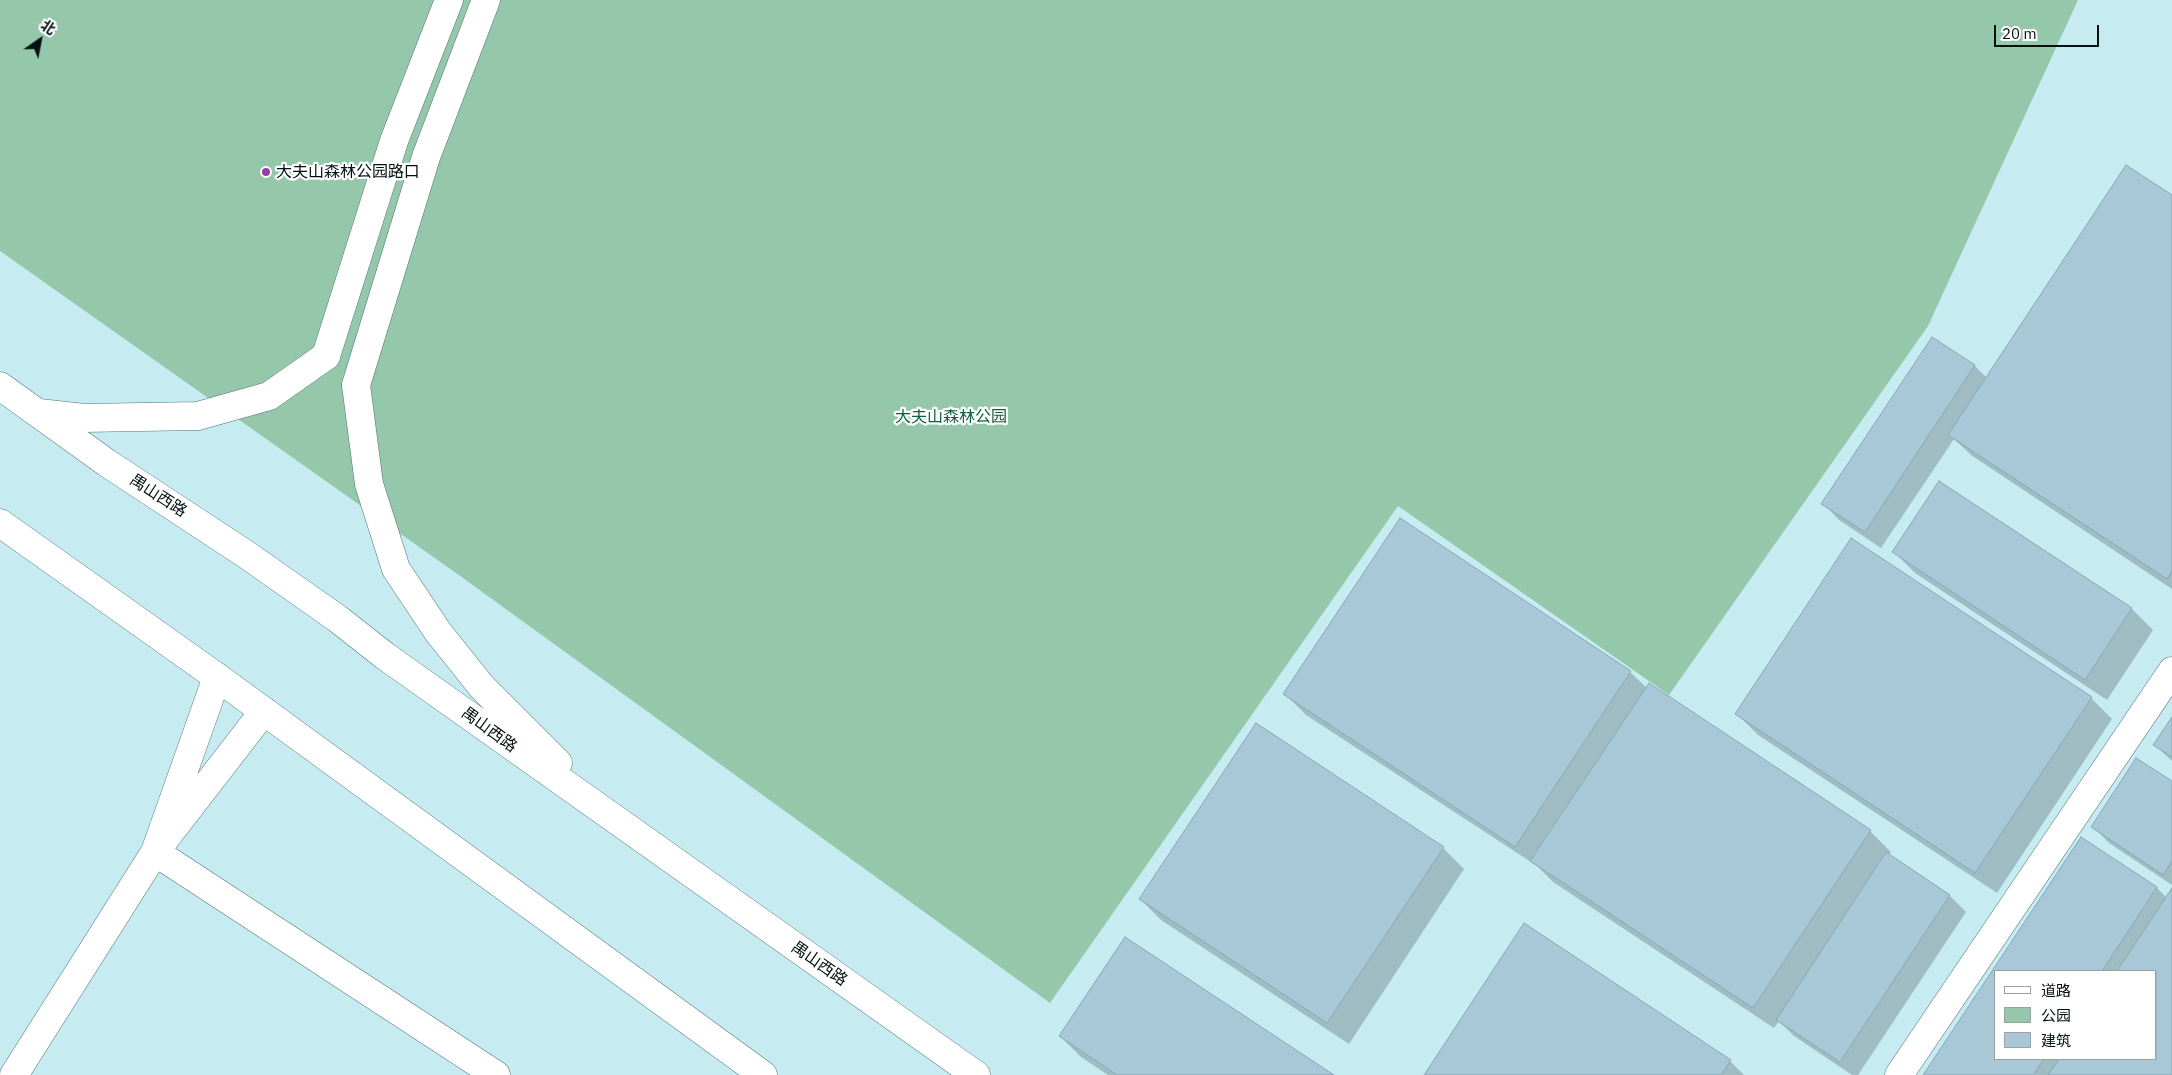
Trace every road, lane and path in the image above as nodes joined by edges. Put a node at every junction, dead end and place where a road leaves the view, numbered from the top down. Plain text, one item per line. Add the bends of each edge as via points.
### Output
1 (449, 0) edge
2 (486, 0) edge
3 (0, 386) edge
4 (37, 413) junction
5 (0, 524) edge
6 (2172, 671) edge
7 (217, 677) junction
8 (264, 711) junction
9 (612, 818) junction
10 (154, 852) junction
11 (14, 1075) edge
12 (496, 1075) edge
13 (763, 1075) edge
14 (976, 1075) edge
15 (1899, 1075) edge

1 - 4 main road via 394,141 326,356 269,396 198,416 84,418
2 - 9 main road via 426,157 356,385 369,484 396,569 438,632 482,687
3 - 4 main road, 禺山西路
4 - 9 main road, 禺山西路 via 252,558
5 - 7 main road
6 - 15 main road
7 - 8 main road
7 - 10 main road
8 - 10 main road
8 - 13 main road
9 - 14 main road, 禺山西路
10 - 11 main road
10 - 12 main road

